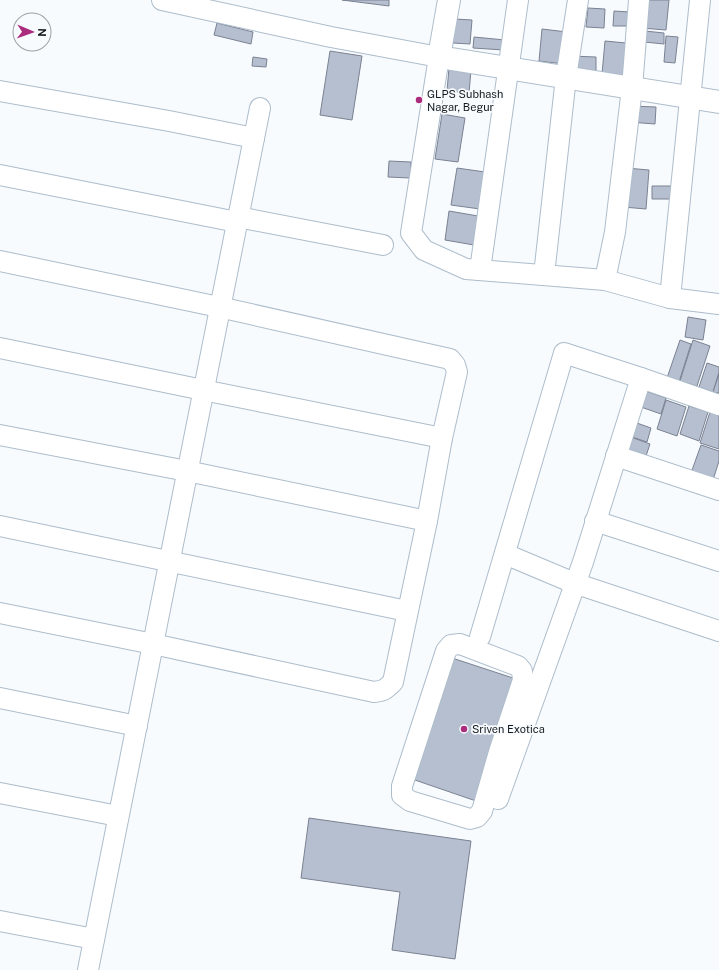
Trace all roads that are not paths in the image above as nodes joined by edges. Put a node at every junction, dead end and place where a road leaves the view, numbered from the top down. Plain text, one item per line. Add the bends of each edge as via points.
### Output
1 (162, 0) edge
2 (449, 0) edge
3 (518, 0) edge
4 (578, 0) edge
5 (639, 0) edge
6 (700, 0) edge
7 (439, 57) junction
8 (508, 68) junction
9 (566, 77) junction
10 (632, 88) junction
11 (0, 91) edge
12 (690, 97) junction
13 (719, 102) edge
14 (260, 108) dead end
15 (254, 138) junction
16 (0, 175) edge
17 (237, 220) junction
18 (383, 245) dead end
19 (0, 261) edge
20 (480, 270) junction
21 (544, 275) junction
22 (605, 280) junction
23 (670, 298) junction
24 (719, 304) edge
25 (220, 307) junction
26 (0, 348) edge
27 (641, 378) junction
28 (203, 390) junction
29 (719, 405) edge
30 (0, 435) edge
31 (442, 438) junction
32 (616, 456) junction
33 (187, 471) junction
34 (719, 490) edge
35 (427, 521) junction
36 (595, 521) junction
37 (0, 526) edge
38 (505, 554) junction
39 (169, 561) junction
40 (719, 561) edge
41 (574, 583) junction
42 (407, 611) junction
43 (0, 613) edge
44 (719, 631) edge
45 (480, 637) dead end
46 (153, 644) junction
47 (0, 698) edge
48 (519, 717) junction
49 (137, 726) junction
50 (506, 754) junction
51 (0, 793) edge
52 (498, 800) dead end
53 (118, 816) junction
54 (0, 921) edge
55 (94, 939) junction
56 (88, 970) edge

1 - 7 street via 331,37
2 - 7 street
3 - 8 street
4 - 9 street
5 - 10 street
6 - 12 street
7 - 8 street
7 - 20 street via 411,233 424,250 466,269
8 - 9 street
8 - 20 street
9 - 10 street
9 - 21 street
10 - 12 street
10 - 22 street via 615,232
11 - 15 street
12 - 13 street
12 - 23 street
14 - 15 street
15 - 17 street
16 - 17 street
17 - 18 street
17 - 25 street
19 - 25 street
20 - 21 street
21 - 22 street
22 - 23 street
23 - 24 street
25 - 28 street
25 - 31 street via 450,359 457,372
26 - 28 street
27 - 29 street
27 - 32 street
27 - 38 street via 564,353
28 - 31 street
28 - 33 street
30 - 33 street
31 - 35 street
32 - 34 street
32 - 36 street
33 - 35 street
33 - 39 street
35 - 42 street
36 - 40 street
36 - 41 street
37 - 39 street
38 - 41 street
38 - 45 street
39 - 42 street
39 - 46 street
41 - 44 street
41 - 48 street
42 - 46 street via 393,682 386,689 374,692
43 - 46 street
46 - 49 street
47 - 49 street
48 - 50 street
48 - 50 street via 523,680 522,671 518,666 460,644 451,645 443,659 402,786 402,795 410,801 470,818 477,817 482,811
49 - 53 street
50 - 52 street
51 - 53 street
53 - 55 street
54 - 55 street
55 - 56 street

